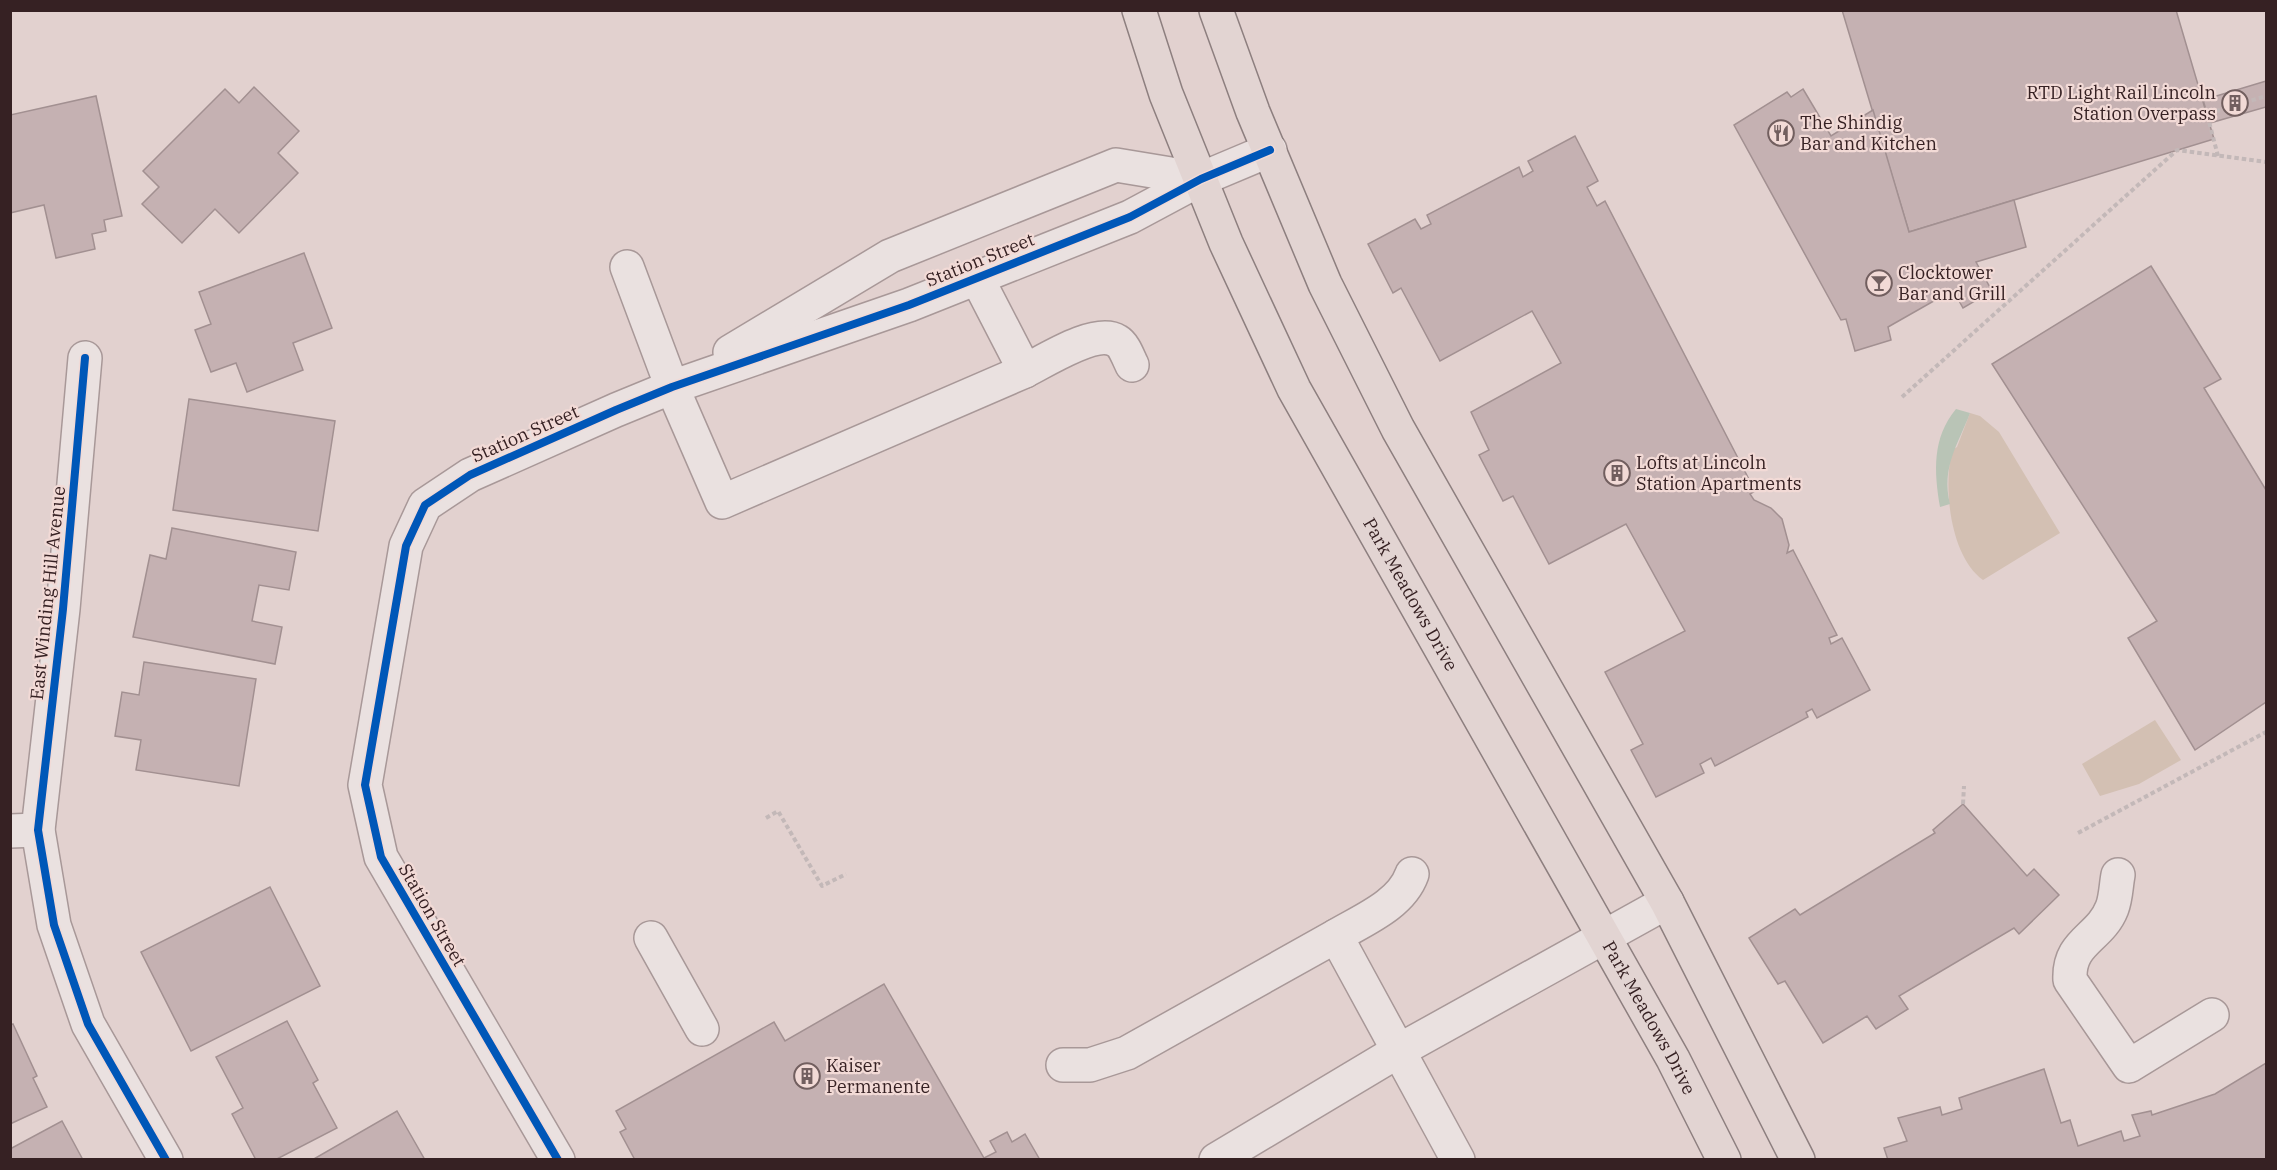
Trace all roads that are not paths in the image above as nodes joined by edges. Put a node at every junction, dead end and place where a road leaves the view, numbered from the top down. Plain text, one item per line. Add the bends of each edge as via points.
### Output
1 (1139, 10) edge
2 (1216, 10) edge
3 (1270, 150) junction
4 (1201, 179) junction
5 (627, 267) dead end
6 (977, 278) junction
7 (85, 358) dead end
8 (1132, 364) dead end
9 (1024, 371) junction
10 (672, 387) junction
11 (24, 831) edge
12 (1412, 874) dead end
13 (2118, 874) dead end
14 (1667, 902) junction
15 (1336, 936) junction
16 (1604, 937) junction
17 (651, 938) dead end
18 (2212, 1015) dead end
19 (702, 1029) dead end
20 (1400, 1050) junction
21 (1063, 1065) dead end
22 (166, 1160) edge
23 (558, 1160) edge
24 (1216, 1160) edge
25 (1458, 1160) edge
26 (1724, 1160) edge
27 (1798, 1160) edge

1 - 4 main road, Park Meadows Drive via 1166,94
2 - 3 main road
3 - 4 street, Station Street
3 - 14 main road via 1325,284 1398,429
4 - 6 street, Station Street via 1130,217
4 - 10 street, Station Street via 1116,165 890,256
4 - 16 main road, Park Meadows Drive via 1226,243 1294,389
5 - 10 street
6 - 9 street
6 - 10 street, Station Street
7 - 11 street, East Winding Hill Avenue via 63,609
8 - 9 street via 1120,342 1089,339
9 - 10 street via 722,502
10 - 23 street, Station Street via 524,449 470,475 426,505 406,546 365,784 381,857
11 - 22 street, East Winding Hill Avenue via 88,1024
12 - 15 street via 1407,888 1393,901
13 - 18 street via 2112,908 2069,963 2070,980 2129,1066
14 - 16 street
14 - 27 main road
15 - 20 street
15 - 21 street via 1127,1053 1090,1065
16 - 20 street
16 - 26 main road, Park Meadows Drive
17 - 19 street
20 - 24 street
20 - 25 street

